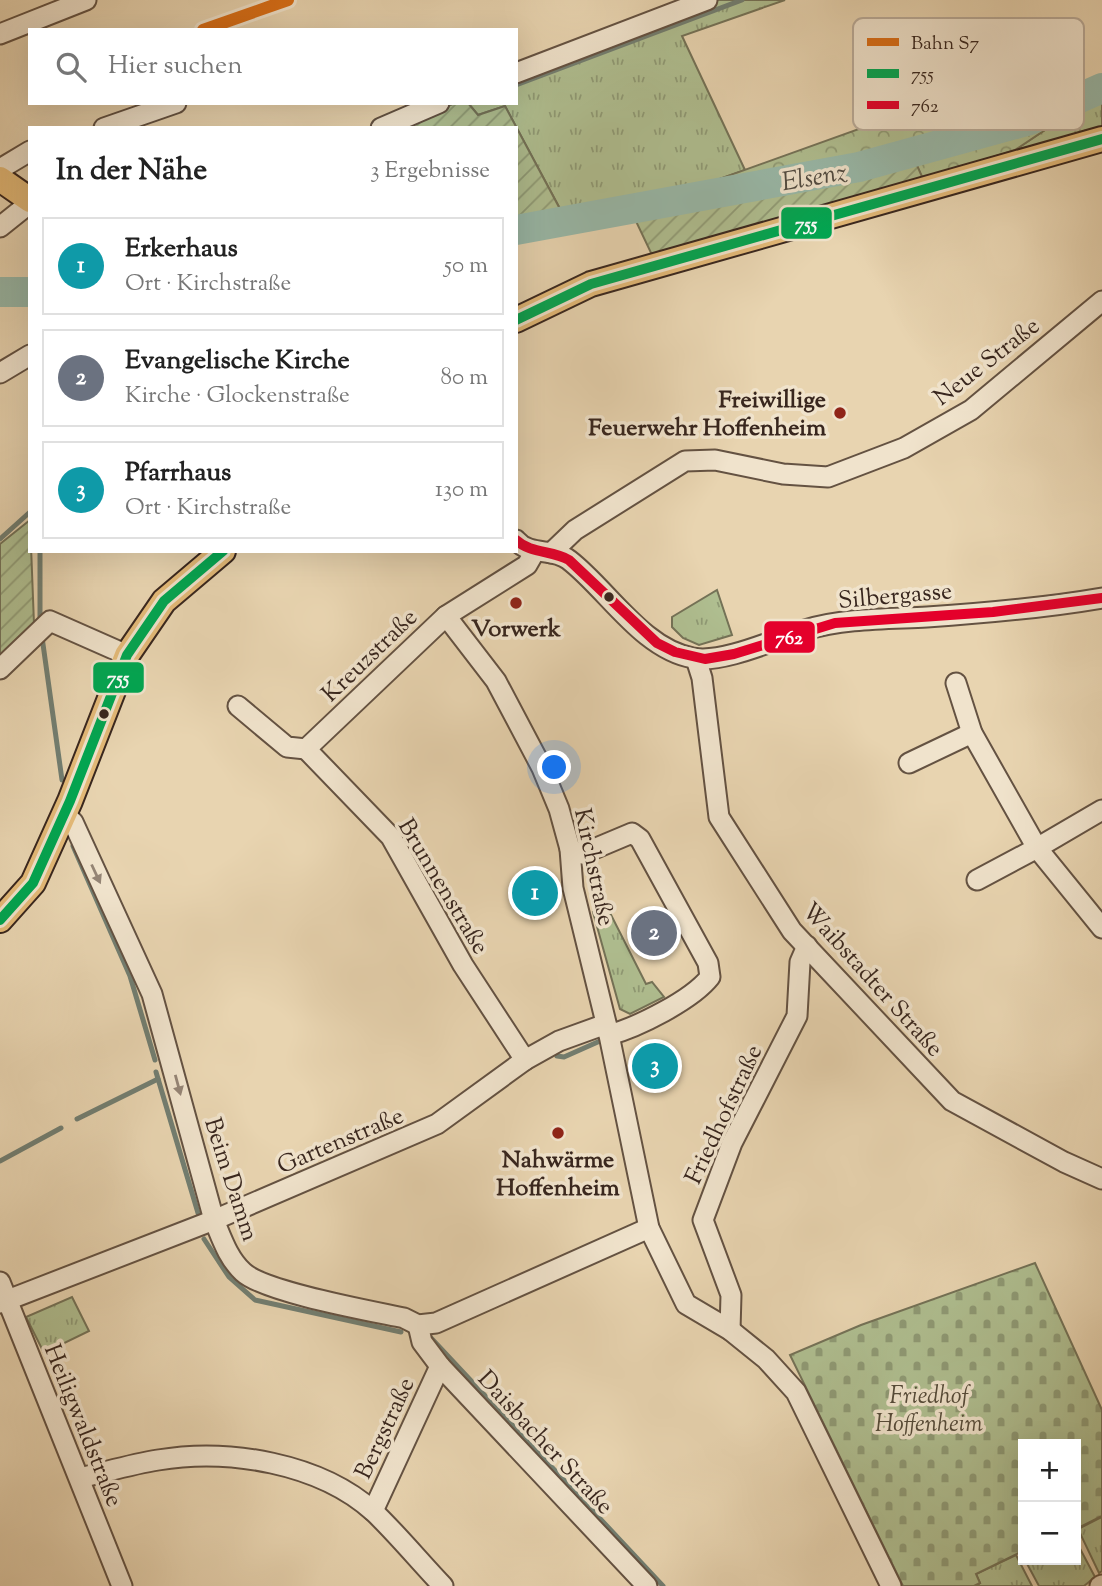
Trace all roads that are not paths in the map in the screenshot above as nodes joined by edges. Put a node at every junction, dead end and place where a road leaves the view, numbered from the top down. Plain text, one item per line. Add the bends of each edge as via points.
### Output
1 (86, 0) edge
2 (708, 0) edge
3 (0, 33) edge
4 (518, 72) edge
5 (170, 105) edge
6 (434, 105) edge
7 (110, 126) edge
8 (386, 126) edge
9 (1102, 139) edge
10 (28, 152) edge
11 (0, 169) edge
12 (0, 178) edge
13 (28, 199) edge
14 (28, 203) edge
15 (0, 227) edge
16 (1102, 300) edge
17 (518, 319) edge
18 (28, 356) edge
19 (0, 373) edge
20 (518, 542) edge
21 (543, 552) junction
22 (221, 553) edge
23 (1102, 598) edge
24 (446, 616) junction
25 (127, 655) junction
26 (696, 659) junction
27 (0, 669) edge
28 (956, 683) dead end
29 (237, 706) dead end
30 (972, 733) junction
31 (306, 749) junction
32 (909, 763) dead end
33 (1102, 810) edge
34 (64, 814) junction
35 (1037, 848) junction
36 (570, 849) junction
37 (977, 880) dead end
38 (0, 920) edge
39 (1102, 928) edge
40 (807, 946) junction
41 (608, 1030) junction
42 (526, 1060) junction
43 (1102, 1179) edge
44 (214, 1220) junction
45 (649, 1228) junction
46 (3, 1295) edge
47 (418, 1325) junction
48 (730, 1330) junction
49 (440, 1366) junction
50 (80, 1478) junction
51 (373, 1511) junction
52 (122, 1586) edge
53 (443, 1586) edge
54 (648, 1586) edge
55 (891, 1586) edge

1 - 3 street
2 - 4 street
5 - 7 street
6 - 8 street
9 - 17 main road via 591,284
10 - 11 street
12 - 13 main road
14 - 15 street
16 - 21 street, Neue Straße via 971,410 904,447 828,477 783,474 715,460 685,461
18 - 19 street
20 - 21 street via 523,548
21 - 24 street, Kreuzstraße
21 - 26 street via 568,558 625,617 677,654
22 - 25 main road via 164,601
23 - 26 street, Silbergasse via 1018,611 855,621 810,628 714,658
24 - 31 street, Kreuzstraße
24 - 36 street, Kirchstraße via 496,681 542,768
25 - 27 street via 43,626
25 - 34 main road
26 - 40 street, Waibstadter Straße via 719,817 792,931
28 - 30 street
29 - 31 street via 287,747
30 - 32 street
30 - 35 street
31 - 42 street, Brunnenstraße via 391,837 463,965
33 - 35 street
34 - 38 main road via 33,883
34 -> 44 street, Beim Damm via 73,822 152,994
35 - 37 street
35 - 39 street
36 - 41 street, Kirchstraße via 573,888
36 - 41 street, Gartenstraße via 582,854 632,832 708,963 710,977 701,989 624,1031
40 - 43 street, Waibstadter Straße via 952,1101
40 - 48 street, Friedhofstraße via 800,962 797,1016 733,1143 703,1220 731,1295
41 - 42 street, Gartenstraße via 559,1041
41 - 45 street, Kirchstraße
42 - 44 street, Gartenstraße via 437,1124
44 - 46 street, Gartenstraße
44 - 47 street, Beim Damm via 244,1274
45 - 47 street via 448,1318
45 - 48 street, Kirchstraße via 686,1304
46 - 50 street, Heiligwaldstraße
47 - 49 street, Daisbacher Straße via 422,1342
48 - 55 street via 766,1359 796,1392
49 - 51 street, Bergstraße
49 - 54 street, Daisbacher Straße
50 - 51 street, Bergstraße via 160,1459 231,1457 297,1468 336,1486
50 - 52 street, Heiligwaldstraße
51 - 53 street, Bergstraße

